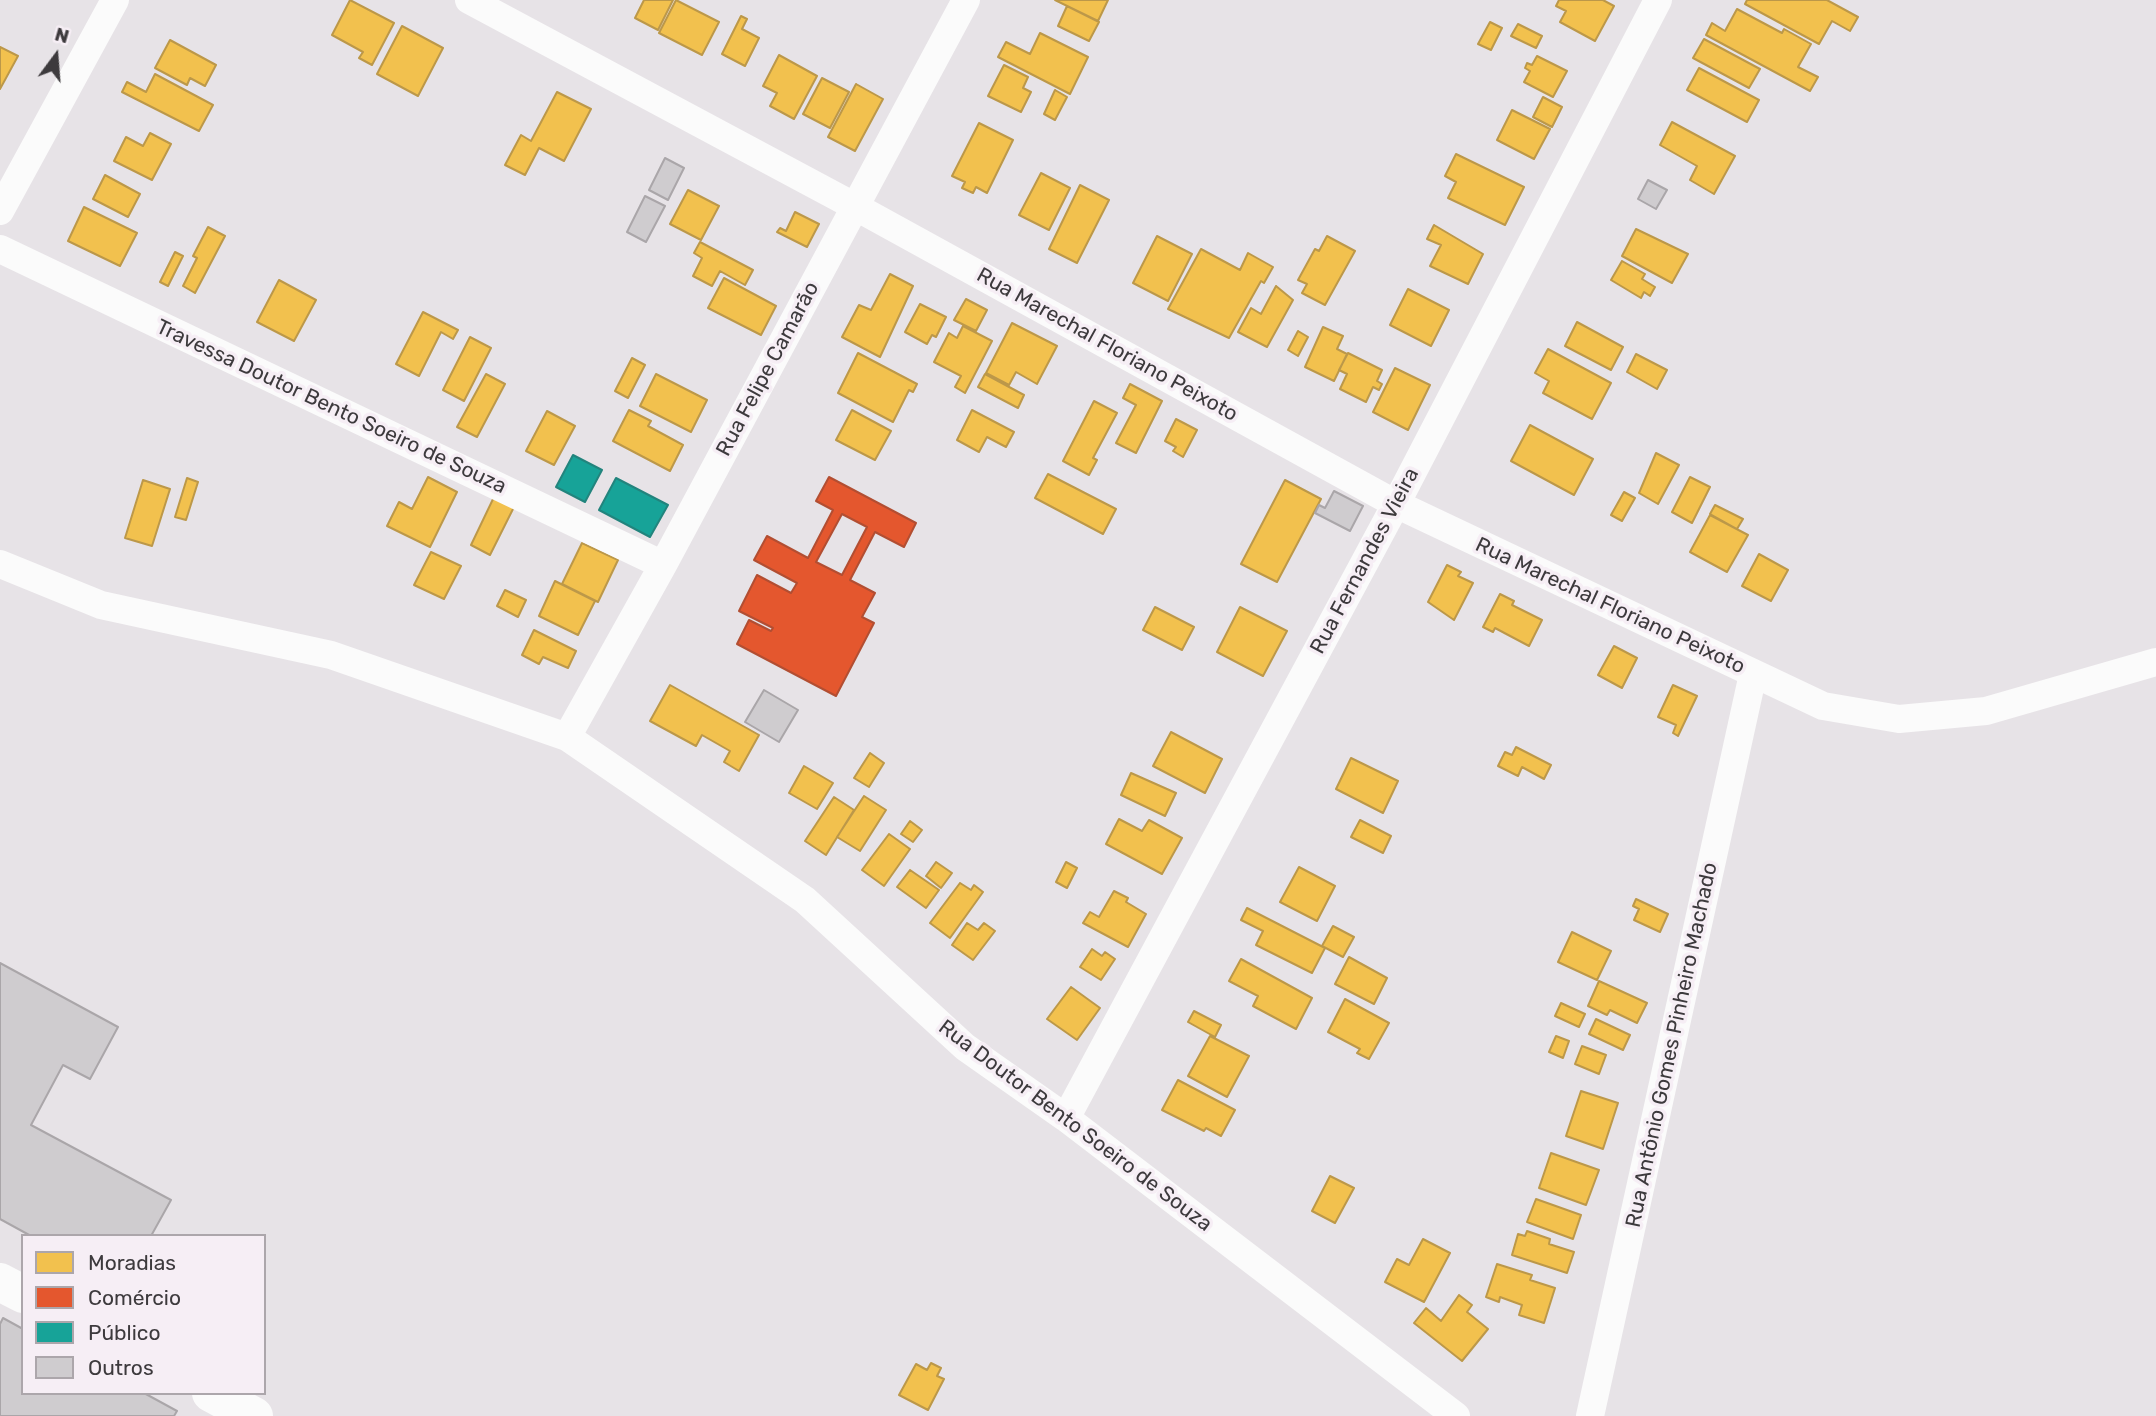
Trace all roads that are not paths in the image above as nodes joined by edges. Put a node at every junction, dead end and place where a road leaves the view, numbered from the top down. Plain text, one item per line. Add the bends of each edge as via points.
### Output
1 (115, 0) edge
2 (469, 0) edge
3 (966, 0) edge
4 (1658, 0) edge
5 (856, 207) junction
6 (0, 211) edge
7 (0, 249) edge
8 (1396, 504) junction
9 (0, 564) edge
10 (663, 565) junction
11 (2156, 662) edge
12 (1753, 674) junction
13 (567, 737) junction
14 (1066, 1118) junction
15 (0, 1282) edge
16 (21, 1293) edge
17 (215, 1395) edge
18 (254, 1416) edge
19 (1457, 1416) edge
20 (1590, 1416) edge

1 - 6 street
2 - 5 street, Rua Marechal Floriano Peixoto
3 - 5 street, Rua Felipe Camarão
4 - 8 street, Rua Fernandes Vieira
5 - 8 street, Rua Marechal Floriano Peixoto
5 - 10 street, Rua Felipe Camarão
7 - 10 street, Travessa Doutor Bento Soeiro de Souza
8 - 12 street, Rua Marechal Floriano Peixoto
8 - 14 street, Rua Fernandes Vieira
9 - 13 street, Rua Doutor Bento Soeiro de Souza via 101,605 331,656
10 - 13 street, Rua Felipe Camarão
11 - 12 street, Rua Marechal Floriano Peixoto via 1986,711 1899,719 1823,706
12 - 20 street, Rua Antônio Gomes Pinheiro Machado
13 - 14 street, Rua Doutor Bento Soeiro de Souza via 805,900 965,1046
14 - 19 street, Rua Doutor Bento Soeiro de Souza
15 - 16 main road
17 - 18 main road

